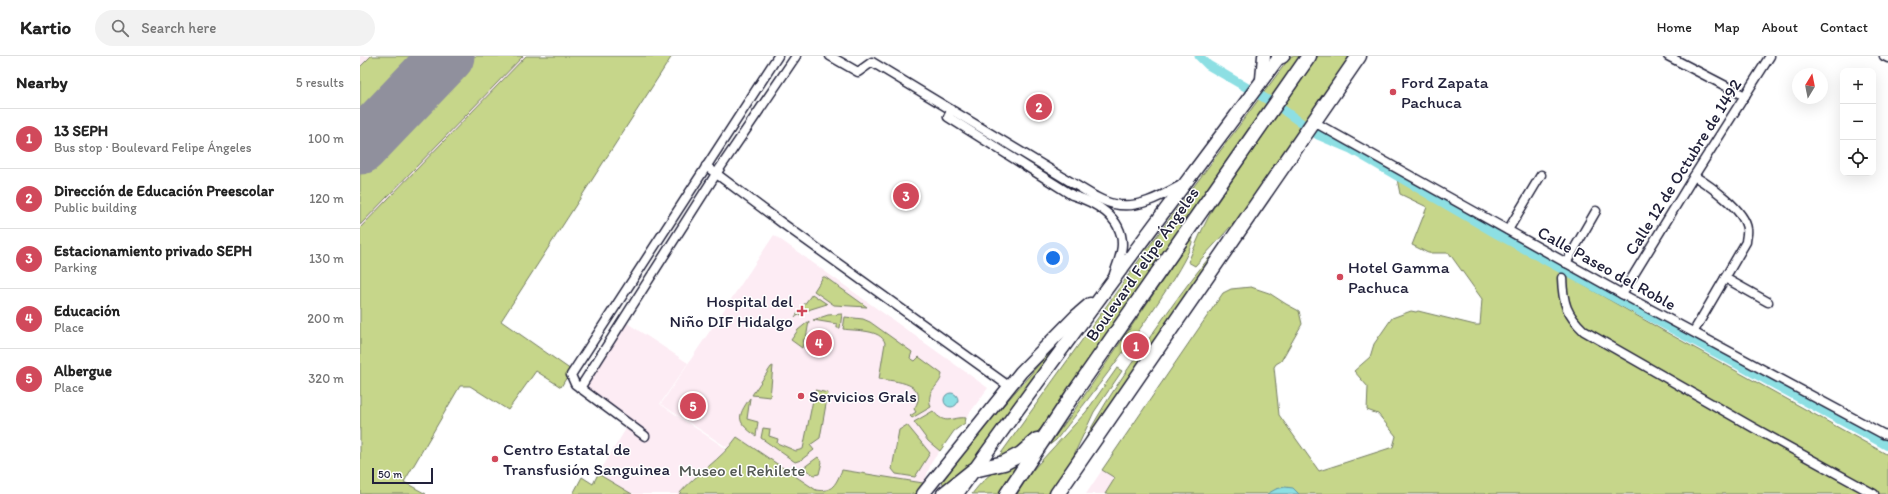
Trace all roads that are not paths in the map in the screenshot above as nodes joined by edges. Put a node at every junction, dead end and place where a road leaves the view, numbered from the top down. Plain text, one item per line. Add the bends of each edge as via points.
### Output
1 (778, 56) edge
2 (796, 56) edge
3 (830, 56) edge
4 (1264, 56) edge
5 (1280, 56) edge
6 (1309, 56) edge
7 (1358, 56) edge
8 (1668, 56) edge
9 (1770, 56) edge
10 (1884, 56) edge
11 (1888, 58) edge
12 (1261, 81) junction
13 (1745, 96) junction
14 (950, 114) junction
15 (1311, 127) junction
16 (706, 166) junction
17 (716, 174) junction
18 (1541, 175) dead end
19 (1694, 176) junction
20 (1183, 184) junction
21 (1596, 212) dead end
22 (1508, 230) junction
23 (657, 242) junction
24 (668, 250) junction
25 (1566, 263) junction
26 (1562, 278) dead end
27 (1725, 278) junction
28 (1112, 282) junction
29 (1103, 294) junction
30 (1622, 294) junction
31 (1768, 302) dead end
32 (1694, 331) junction
33 (1010, 386) junction
34 (580, 388) junction
35 (1072, 396) junction
36 (1888, 435) edge
37 (645, 436) dead end
38 (974, 470) junction
39 (923, 494) edge
40 (944, 494) edge
41 (958, 494) edge
42 (1007, 494) edge
43 (1057, 494) edge
44 (1874, 494) edge

1 - 16 street
2 - 17 street
3 - 14 street via 858,72 872,62
4 - 12 main road
5 - 12 main road
6 - 35 highway, Boulevard Felipe Ángeles
7 - 15 highway
8 - 13 street
9 - 13 street, Calle 12 de Octubre de 1492
10 - 11 street
12 - 20 main road
13 - 19 street, Calle 12 de Octubre de 1492
14 - 20 street via 1094,196 1115,205 1135,205
14 - 28 street via 1072,195 1094,203 1111,217 1121,231 1123,246
15 - 22 street, Calle Paseo del Roble
15 - 43 highway
16 - 17 street
16 - 23 street
17 - 24 street
17 - 33 street
18 - 22 street
19 - 27 street via 1716,190 1741,216 1747,228 1746,242
19 - 30 street, Calle 12 de Octubre de 1492
20 - 28 main road
21 - 25 street
22 - 25 street, Calle Paseo del Roble
23 - 24 street
23 - 34 street via 570,375
24 - 34 street
25 - 30 street, Calle Paseo del Roble
26 - 44 street, Calle Paseo del Roble via 1565,306 1572,319 1584,331
27 - 31 street
27 - 32 street
28 - 29 main road
29 - 33 main road via 1076,316
29 - 38 main road
30 - 32 street, Calle Paseo del Roble
32 - 36 street, Calle Paseo del Roble
33 - 39 main road
34 - 37 street
35 - 38 highway via 1061,406 1035,442 1021,454 1004,463
35 - 42 highway, Boulevard Felipe Ángeles
38 - 40 highway
38 - 41 main road

